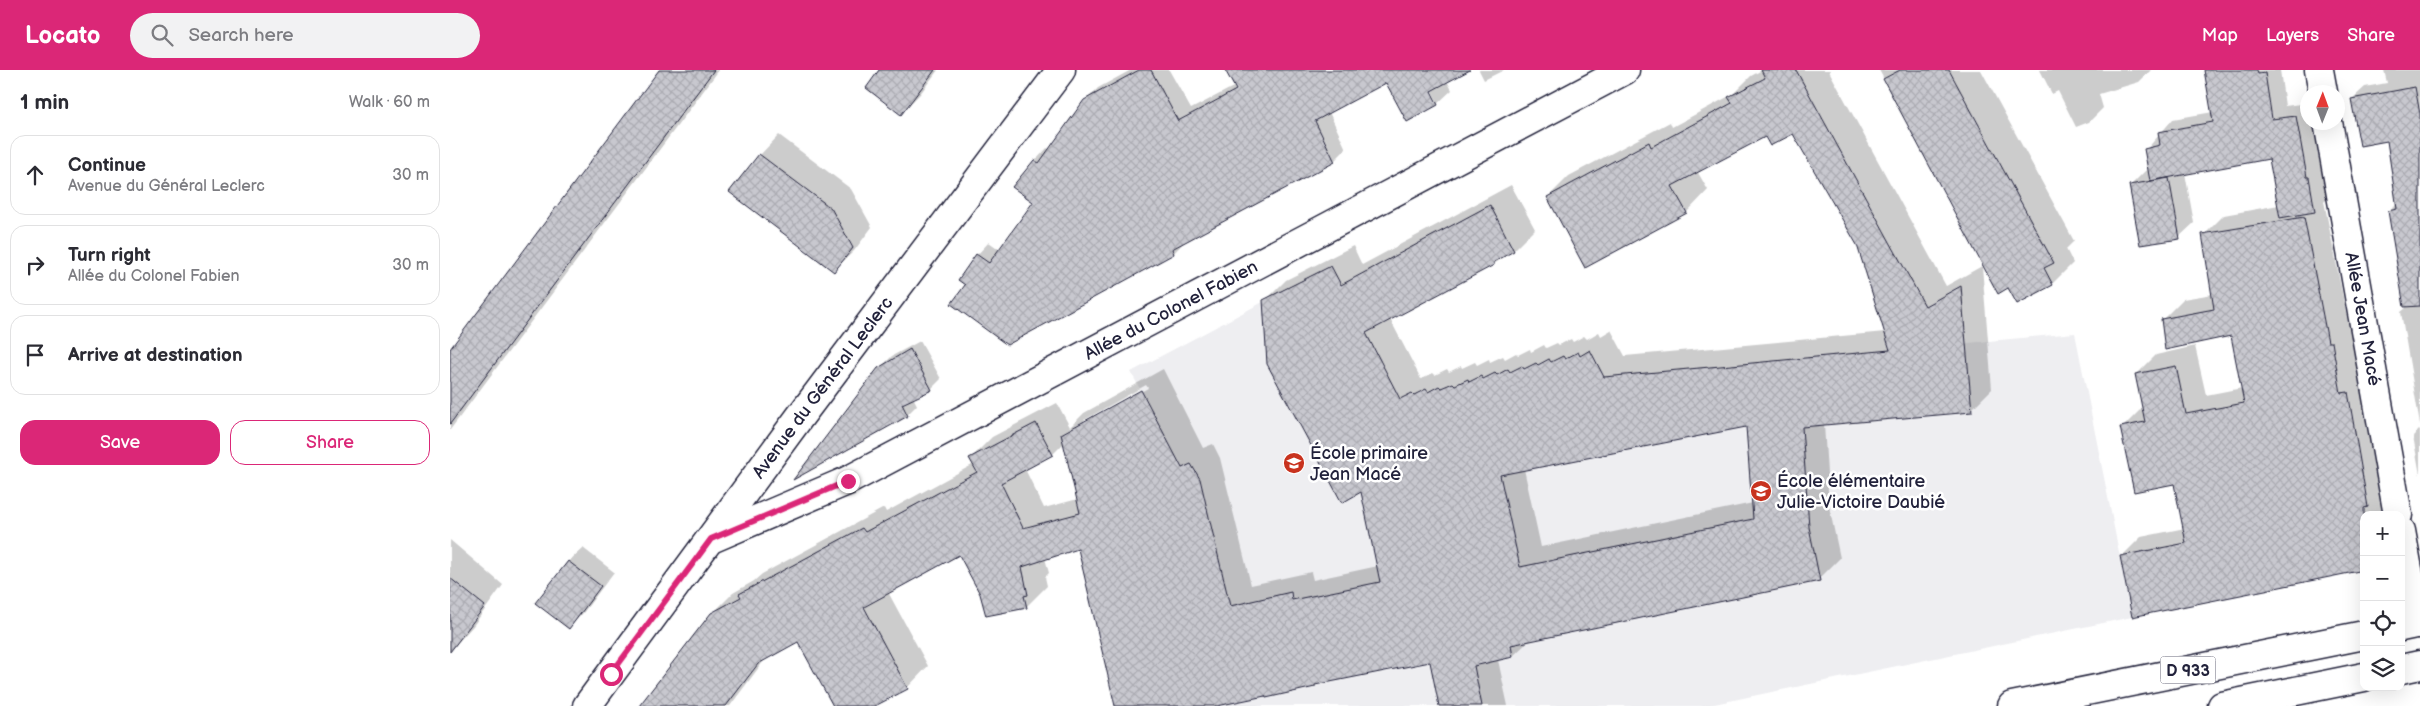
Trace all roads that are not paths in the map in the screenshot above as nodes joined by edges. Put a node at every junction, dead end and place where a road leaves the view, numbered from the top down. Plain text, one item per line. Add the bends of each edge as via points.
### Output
1 (1061, 70) edge
2 (1625, 70) edge
3 (2319, 70) edge
4 (2322, 85) edge
5 (2329, 130) edge
6 (2397, 511) edge
7 (711, 539) junction
8 (2404, 556) edge
9 (2413, 625) edge
10 (2360, 636) edge
11 (2420, 665) edge
12 (2405, 668) edge
13 (2360, 678) edge
14 (587, 706) edge
15 (2012, 706) edge
16 (2222, 706) edge

1 - 7 street, Avenue du Général Leclerc
2 - 7 street, Allée du Colonel Fabien via 848,481
3 - 4 street
5 - 6 street, Allée Jean Macé
7 - 14 street, Avenue du Général Leclerc
8 - 9 street
10 - 15 street, D 933
11 - 12 street
13 - 16 street, D 933

